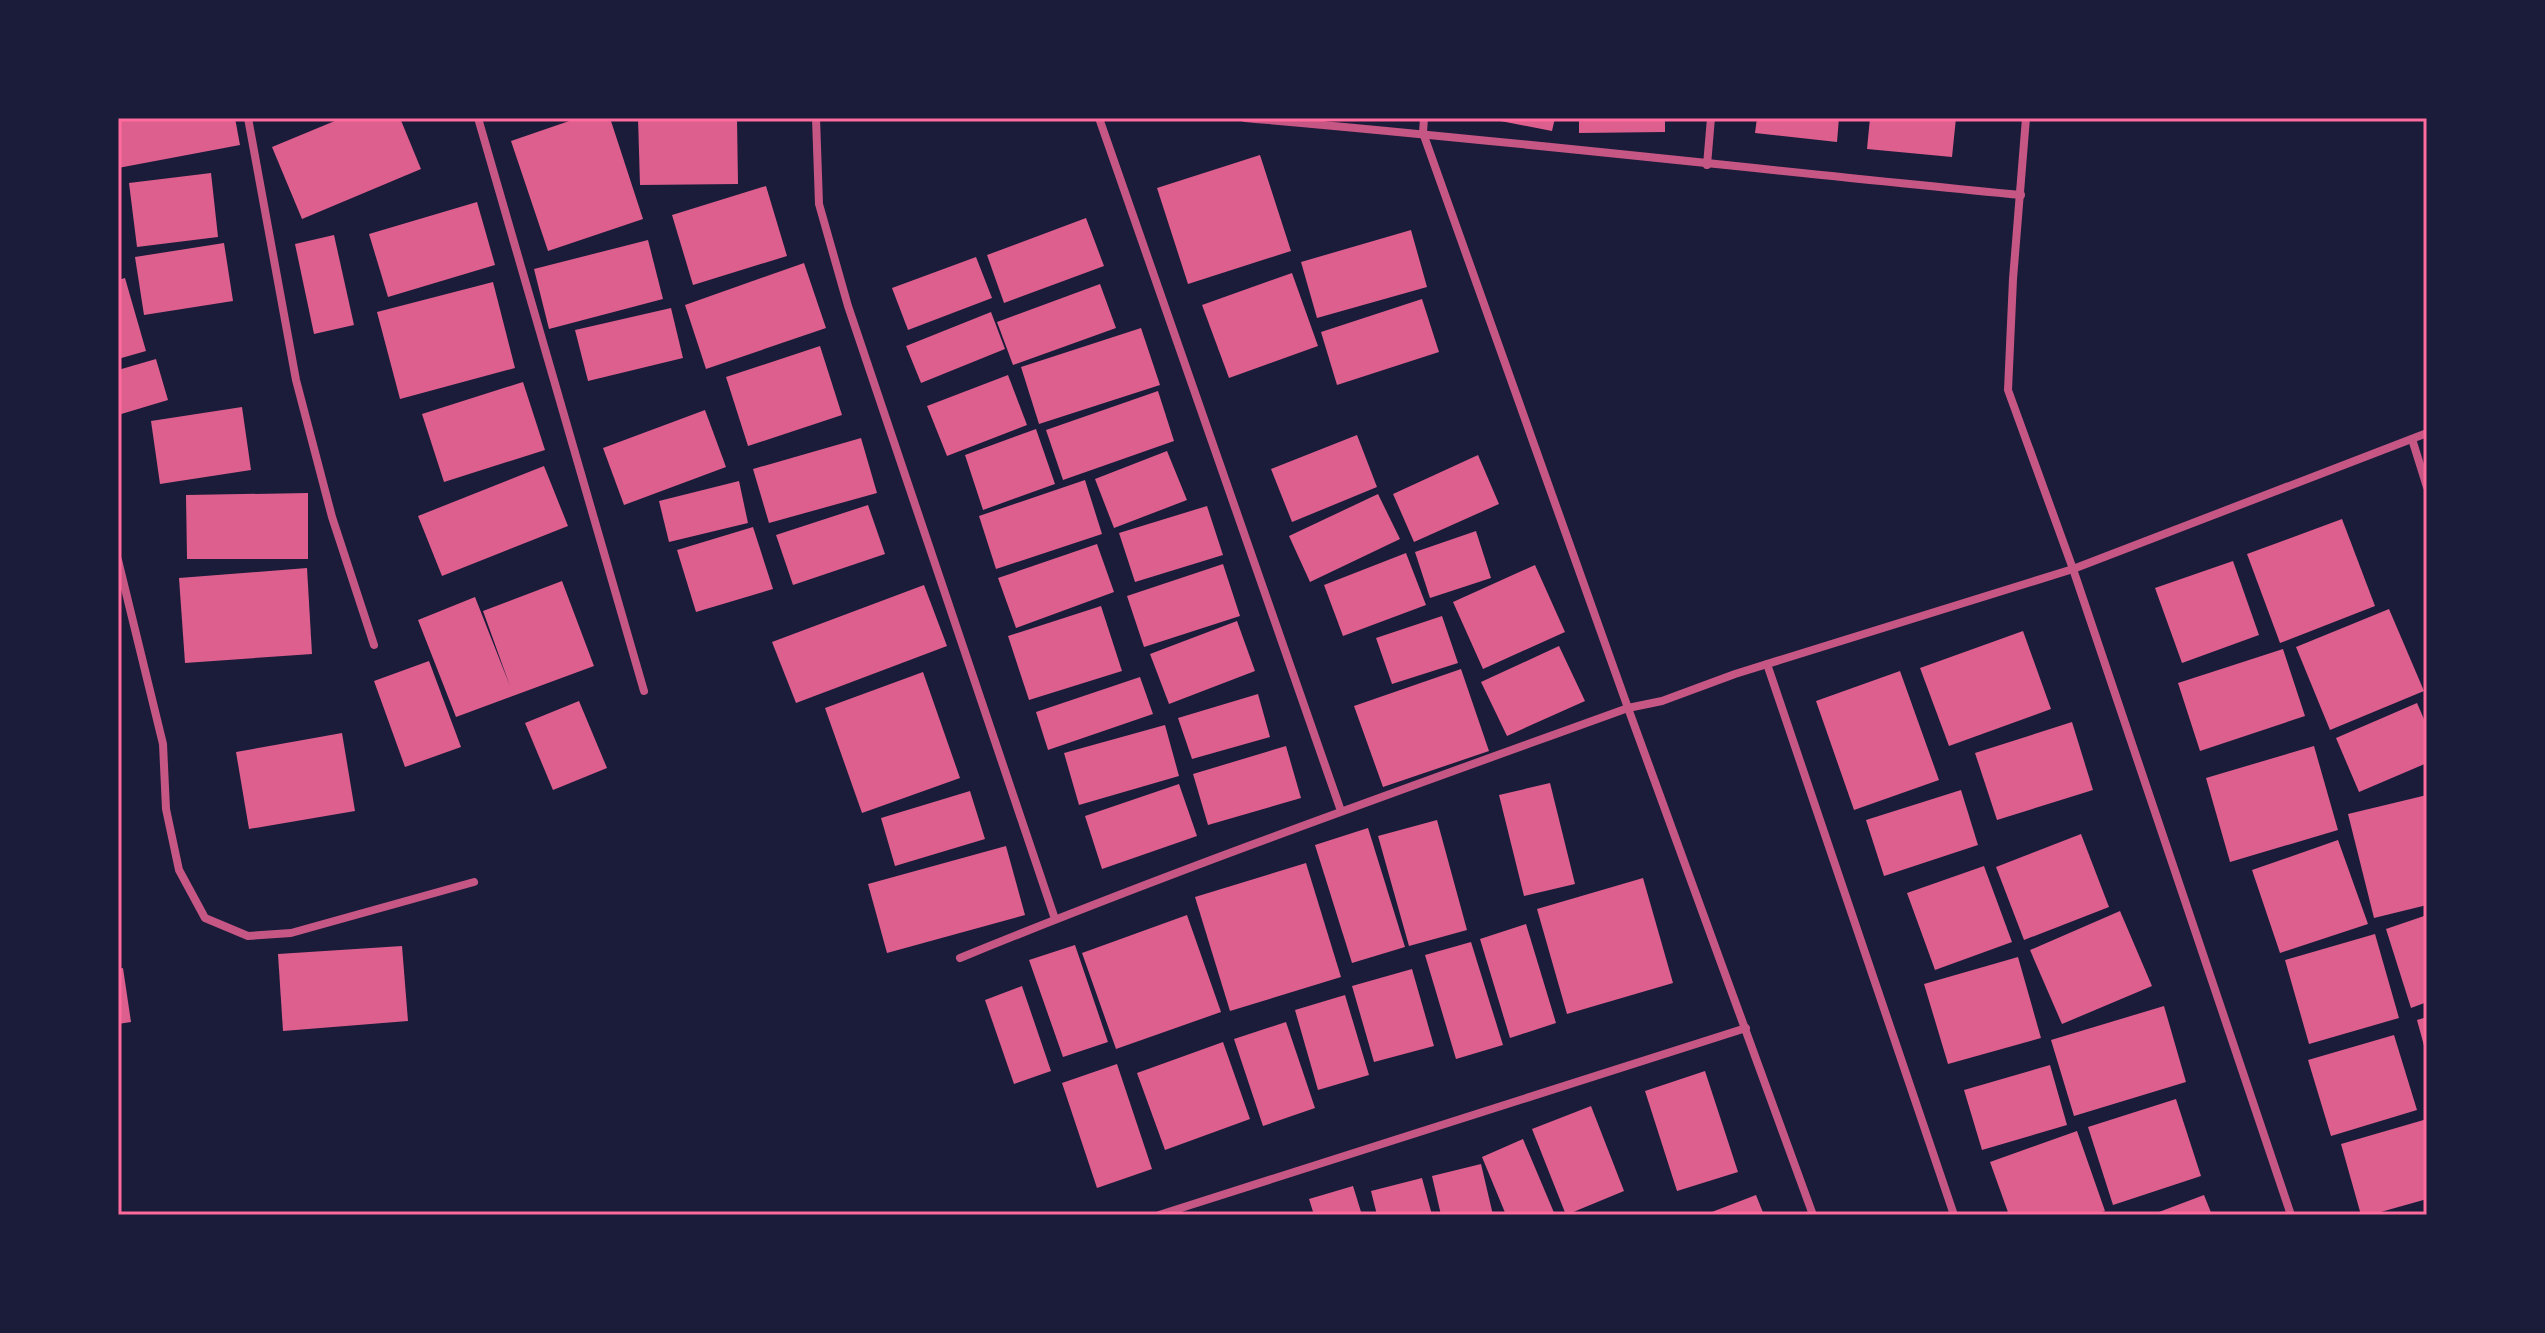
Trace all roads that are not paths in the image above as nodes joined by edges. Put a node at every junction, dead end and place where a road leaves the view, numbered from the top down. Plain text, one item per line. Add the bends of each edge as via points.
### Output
1 (248, 118) edge
2 (478, 118) edge
3 (816, 118) edge
4 (1099, 118) edge
5 (1245, 118) edge
6 (1424, 118) edge
7 (1711, 118) edge
8 (2026, 118) edge
9 (1423, 133) junction
10 (1707, 165) junction
11 (2021, 195) junction
12 (2427, 433) edge
13 (2412, 439) junction
14 (2427, 487) edge
15 (118, 560) edge
16 (2073, 569) junction
17 (374, 645) dead end
18 (1767, 664) junction
19 (644, 691) dead end
20 (1628, 708) junction
21 (1341, 811) junction
22 (474, 882) dead end
23 (1055, 919) junction
24 (960, 958) dead end
25 (1746, 1028) junction
26 (1159, 1215) edge
27 (1813, 1215) edge
28 (1954, 1215) edge
29 (2291, 1215) edge

1 - 17 street via 296,380 332,517
2 - 19 street
3 - 23 street via 819,204 848,306
4 - 21 street
5 - 9 street
6 - 9 street
7 - 10 street
8 - 11 street
9 - 10 street
9 - 20 street
10 - 11 street
11 - 16 street via 2008,390
12 - 13 street
13 - 14 street
13 - 16 street
15 - 22 street via 163,744 166,809 179,870 205,918 248,936 291,933
16 - 18 street
16 - 29 street
18 - 20 street
18 - 28 street
20 - 21 street
20 - 25 street
21 - 23 street
23 - 24 street
25 - 26 street
25 - 27 street

